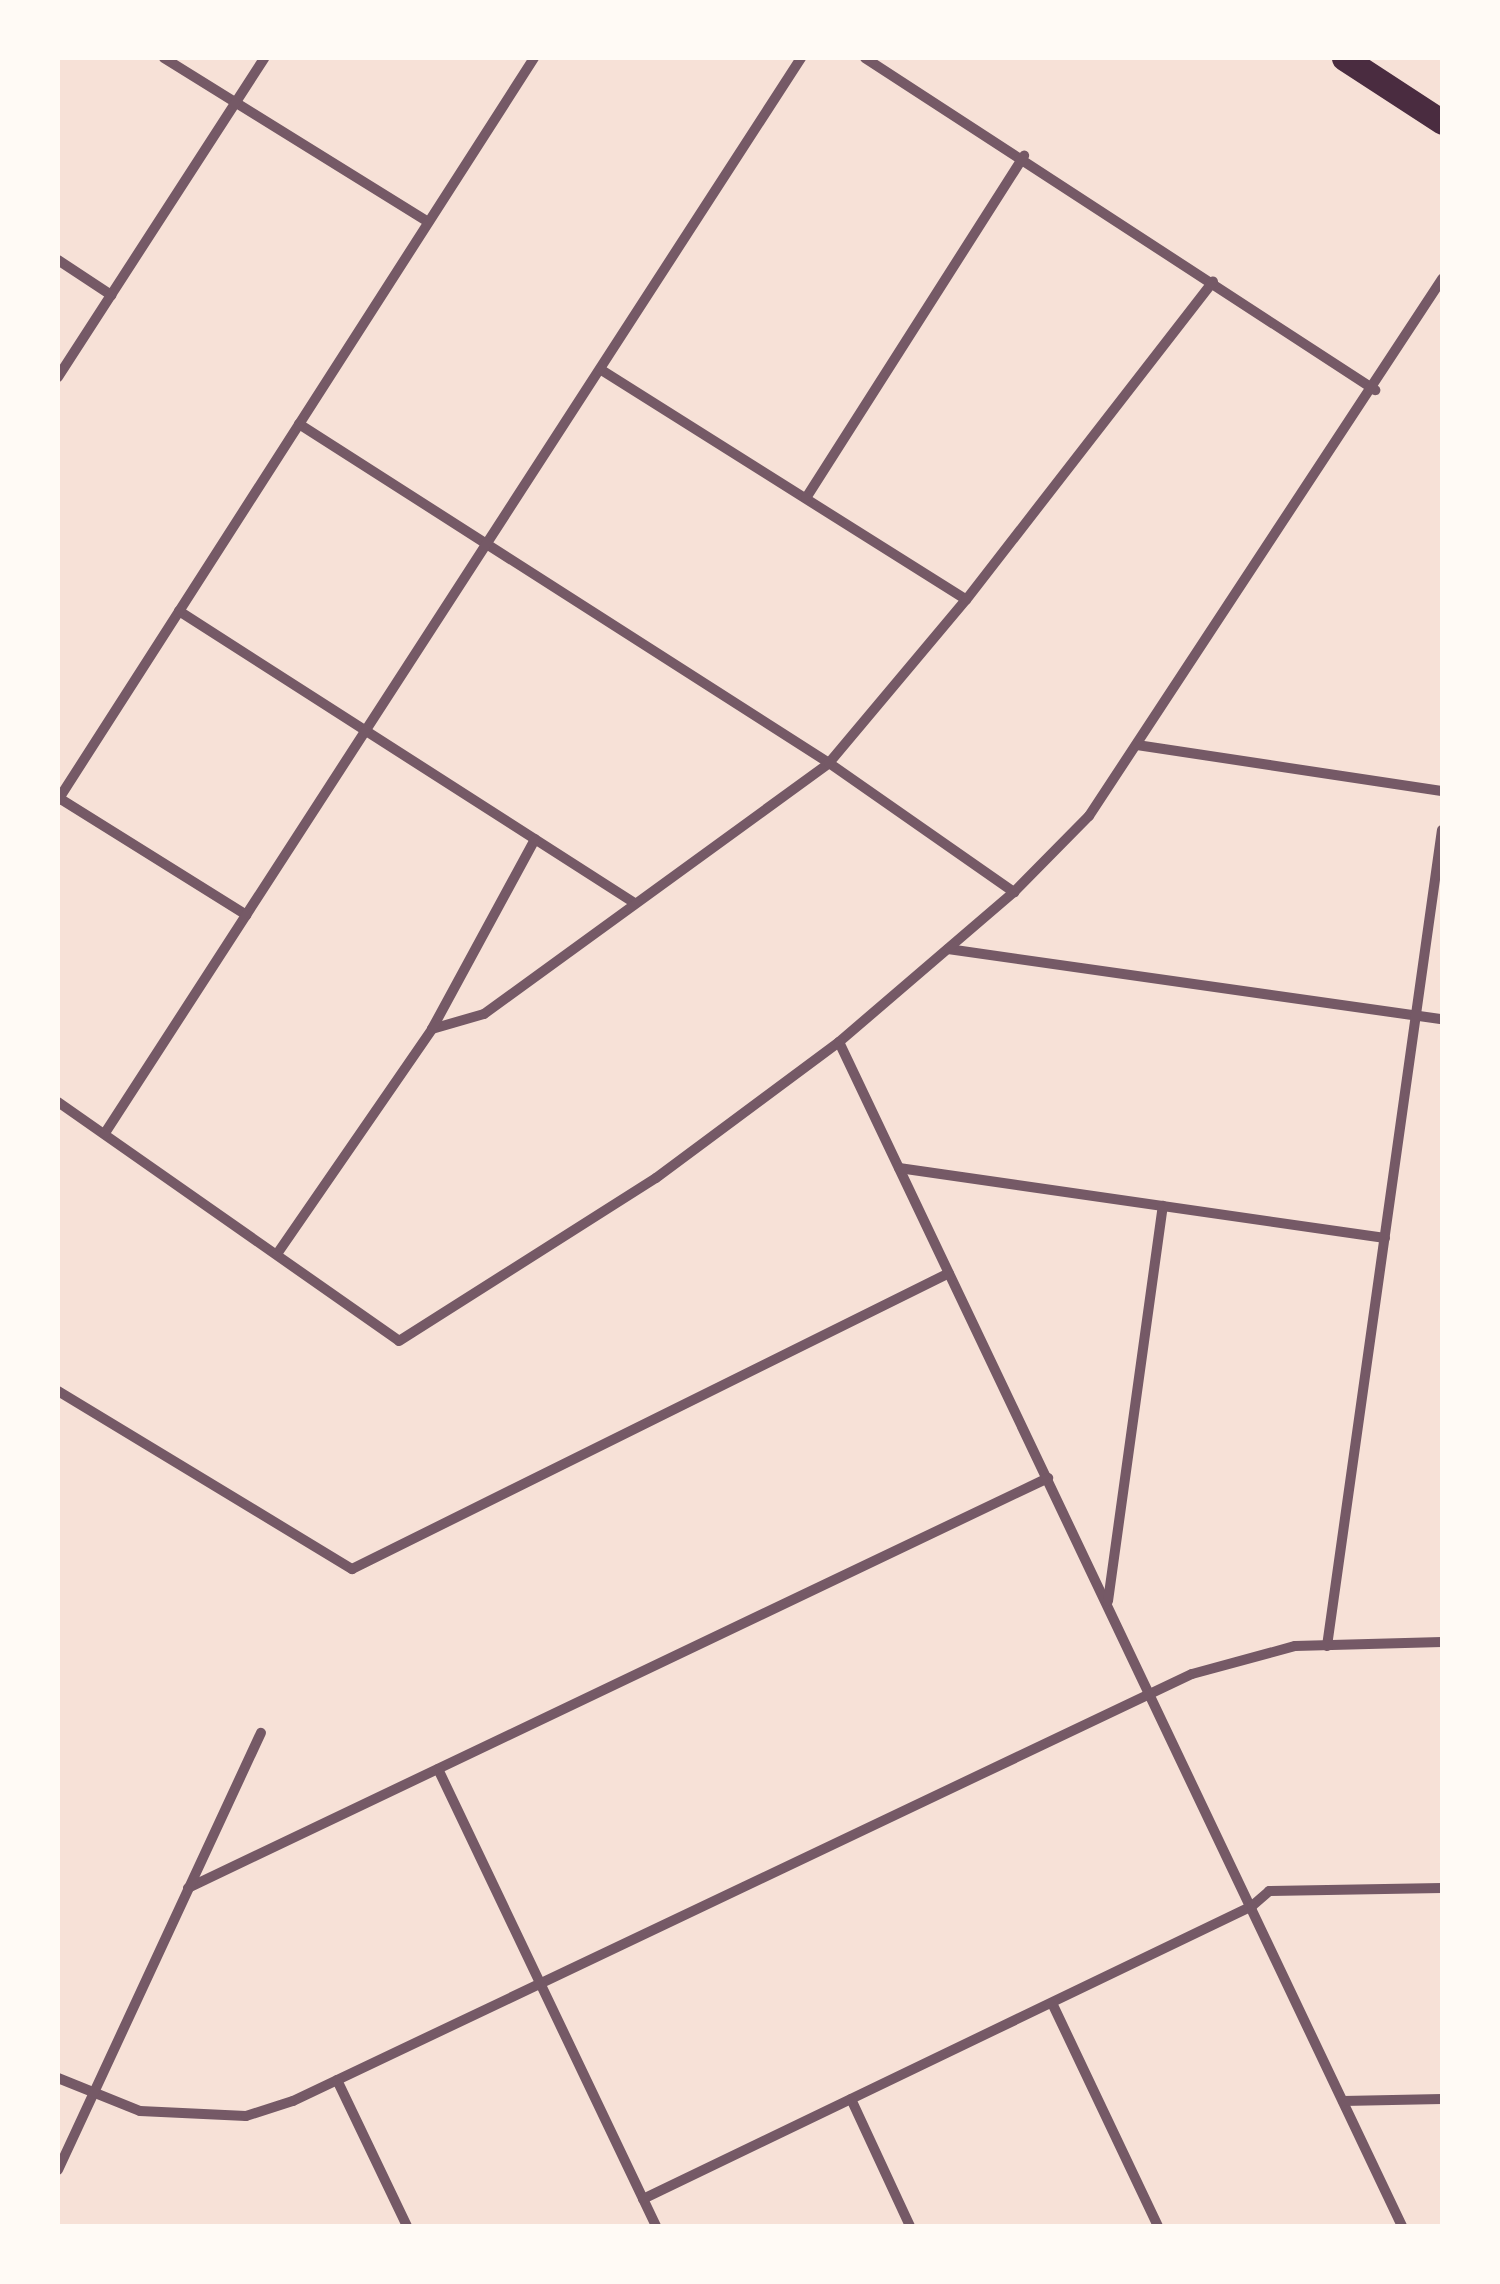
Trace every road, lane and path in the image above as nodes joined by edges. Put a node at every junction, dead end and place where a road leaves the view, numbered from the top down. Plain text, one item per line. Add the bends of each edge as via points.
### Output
1 (164, 58) edge
2 (264, 58) edge
3 (534, 58) edge
4 (800, 58) edge
5 (865, 58) edge
6 (1344, 58) edge
7 (235, 102) junction
8 (1442, 122) edge
9 (1024, 156) junction
10 (428, 222) junction
11 (58, 260) edge
12 (1442, 280) edge
13 (1213, 282) junction
14 (110, 295) junction
15 (603, 371) junction
16 (58, 377) edge
17 (1375, 390) junction
18 (298, 424) junction
19 (806, 498) junction
20 (486, 543) junction
21 (966, 600) junction
22 (179, 611) junction
23 (366, 730) junction
24 (1136, 746) junction
25 (829, 762) junction
26 (1442, 791) edge
27 (58, 799) edge
28 (1442, 830) edge
29 (535, 839) junction
30 (1014, 892) junction
31 (632, 902) junction
32 (246, 916) junction
33 (948, 950) junction
34 (1416, 1016) junction
35 (1442, 1019) edge
36 (432, 1030) junction
37 (838, 1042) junction
38 (58, 1102) edge
39 (106, 1133) junction
40 (899, 1168) junction
41 (1163, 1206) junction
42 (1385, 1238) junction
43 (276, 1254) junction
44 (949, 1272) junction
45 (58, 1391) edge
46 (1048, 1478) junction
47 (1108, 1602) junction
48 (1442, 1642) edge
49 (1327, 1646) junction
50 (1151, 1693) junction
51 (260, 1732) dead end
52 (438, 1768) junction
53 (188, 1888) junction
54 (1442, 1888) edge
55 (1252, 1906) junction
56 (540, 1982) junction
57 (1052, 2003) junction
58 (58, 2078) edge
59 (337, 2080) junction
60 (93, 2094) junction
61 (851, 2099) junction
62 (1442, 2099) edge
63 (1343, 2101) junction
64 (58, 2170) edge
65 (643, 2199) junction
66 (407, 2226) edge
67 (656, 2226) edge
68 (910, 2226) edge
69 (1158, 2226) edge
70 (1402, 2226) edge

1 - 7 street
2 - 7 street
3 - 10 street
4 - 15 street
5 - 9 street
6 - 8 main road
7 - 10 street
7 - 14 street
9 - 13 street
9 - 19 street
10 - 18 street
11 - 14 street
12 - 17 street
13 - 17 street
13 - 21 street
14 - 16 street
15 - 19 street
15 - 20 street
17 - 24 street
18 - 20 street
18 - 22 street
19 - 21 street
20 - 23 street
20 - 25 street
21 - 25 street
22 - 23 street
22 - 27 street
23 - 29 street
23 - 32 street
24 - 26 street
24 - 30 street via 1090,816
25 - 30 street
25 - 31 street
27 - 32 street
28 - 34 street
29 - 31 street
29 - 36 street
30 - 33 street
31 - 36 street via 484,1014
32 - 39 street
33 - 34 street
33 - 37 street
34 - 35 street
34 - 42 street
36 - 43 street
37 - 40 street
37 - 43 street via 656,1178 399,1341
38 - 39 street
39 - 43 street
40 - 41 street
40 - 44 street
41 - 42 street
41 - 47 street
42 - 49 street
44 - 45 street via 352,1569
44 - 46 street
46 - 47 street
46 - 52 street
47 - 50 street
48 - 49 street
49 - 50 street via 1238,1657
50 - 55 street
50 - 56 street
51 - 53 street
52 - 53 street
52 - 56 street
53 - 60 street
54 - 55 street via 1269,1891
55 - 57 street
55 - 63 street
56 - 59 street
56 - 65 street
57 - 61 street
57 - 69 street
58 - 60 street
59 - 60 street via 246,2116 140,2110
59 - 66 street
60 - 64 street
61 - 65 street
61 - 68 street
62 - 63 street
63 - 70 street
65 - 67 street

